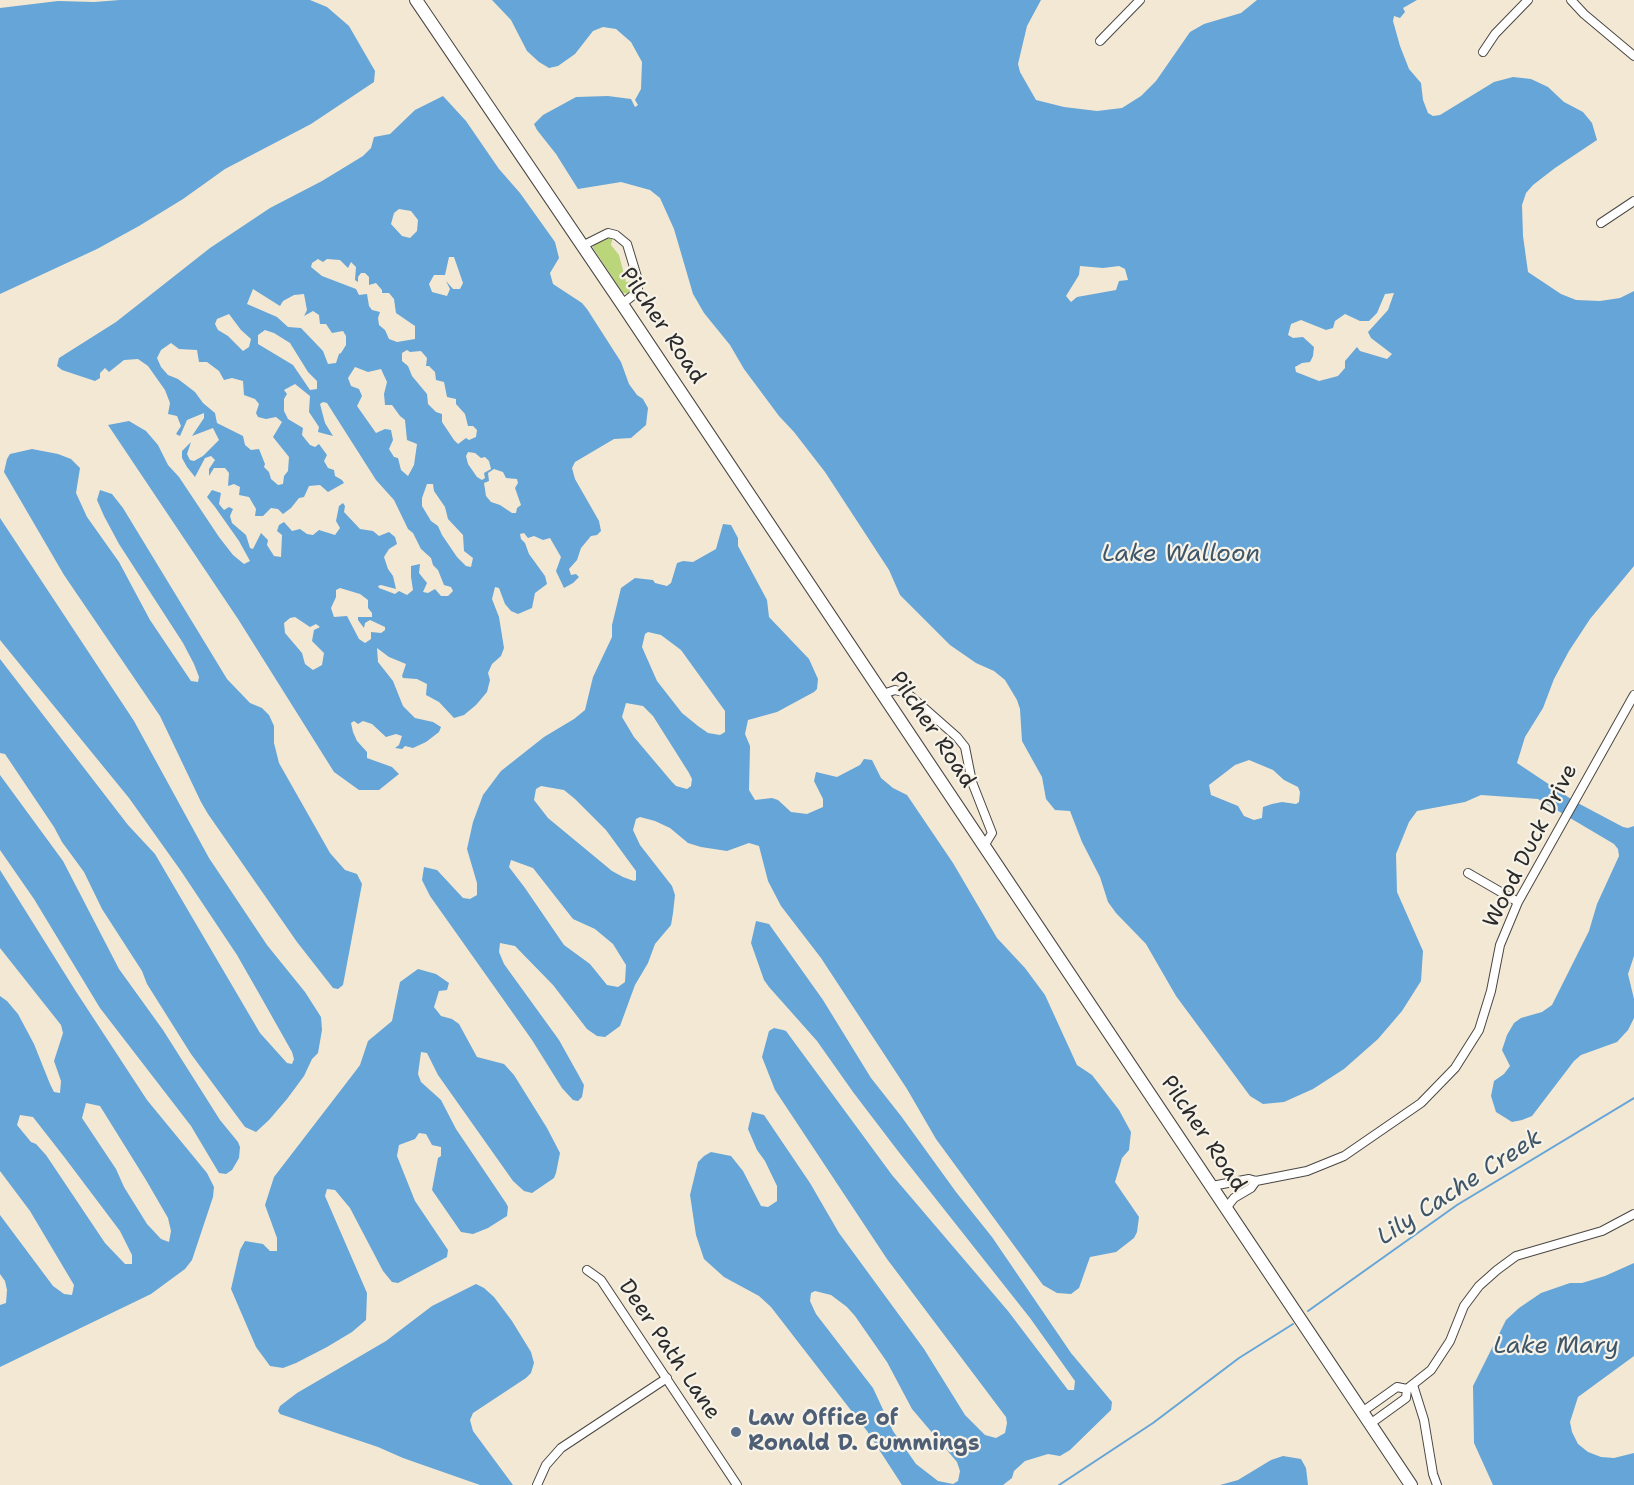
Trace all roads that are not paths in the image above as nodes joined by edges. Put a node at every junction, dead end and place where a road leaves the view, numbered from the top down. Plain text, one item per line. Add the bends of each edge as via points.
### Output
1 (416, 0) edge
2 (1140, 0) edge
3 (1528, 0) edge
4 (1571, 0) edge
5 (1100, 41) dead end
6 (1483, 51) dead end
7 (1634, 56) edge
8 (1634, 201) edge
9 (1601, 223) dead end
10 (582, 246) junction
11 (622, 304) junction
12 (883, 694) junction
13 (1634, 695) edge
14 (984, 846) junction
15 (1468, 873) dead end
16 (1518, 902) junction
17 (1256, 1181) junction
18 (1212, 1186) junction
19 (1227, 1207) junction
20 (1634, 1214) edge
21 (586, 1270) dead end
22 (667, 1378) junction
23 (1410, 1387) junction
24 (1385, 1396) junction
25 (1393, 1407) junction
26 (1362, 1412) junction
27 (1370, 1424) junction
28 (537, 1485) edge
29 (737, 1485) edge
30 (1411, 1485) edge
31 (1437, 1485) edge

1 - 10 street, Pilcher Road
2 - 5 street
3 - 6 street
4 - 7 street
8 - 9 street
10 - 11 street, Pilcher Road
10 - 11 street via 608,233 627,244 638,289
11 - 12 street, Pilcher Road
12 - 14 street, Pilcher Road
12 - 14 street via 895,690 907,693 965,747 975,793 992,834
13 - 16 street, Wood Duck Drive
14 - 18 street, Pilcher Road
15 - 16 street
16 - 17 street, Wood Duck Drive via 1500,945 1479,1030 1455,1068 1421,1103 1344,1156 1307,1171
17 - 18 street, Wood Duck Drive
17 - 19 street, Wood Duck Drive
18 - 19 street, Pilcher Road
19 - 26 street, Pilcher Road
20 - 23 street via 1602,1231 1516,1257 1497,1270 1464,1306 1437,1362
21 - 22 street, Deer Path Lane via 601,1280
22 - 28 street via 561,1448 546,1465
22 - 29 street, Deer Path Lane
23 - 24 street via 1398,1388
23 - 25 street via 1406,1398
23 - 31 street via 1424,1420
24 - 25 street
24 - 26 street
25 - 27 street
26 - 27 street, Pilcher Road
27 - 30 street, Pilcher Road

